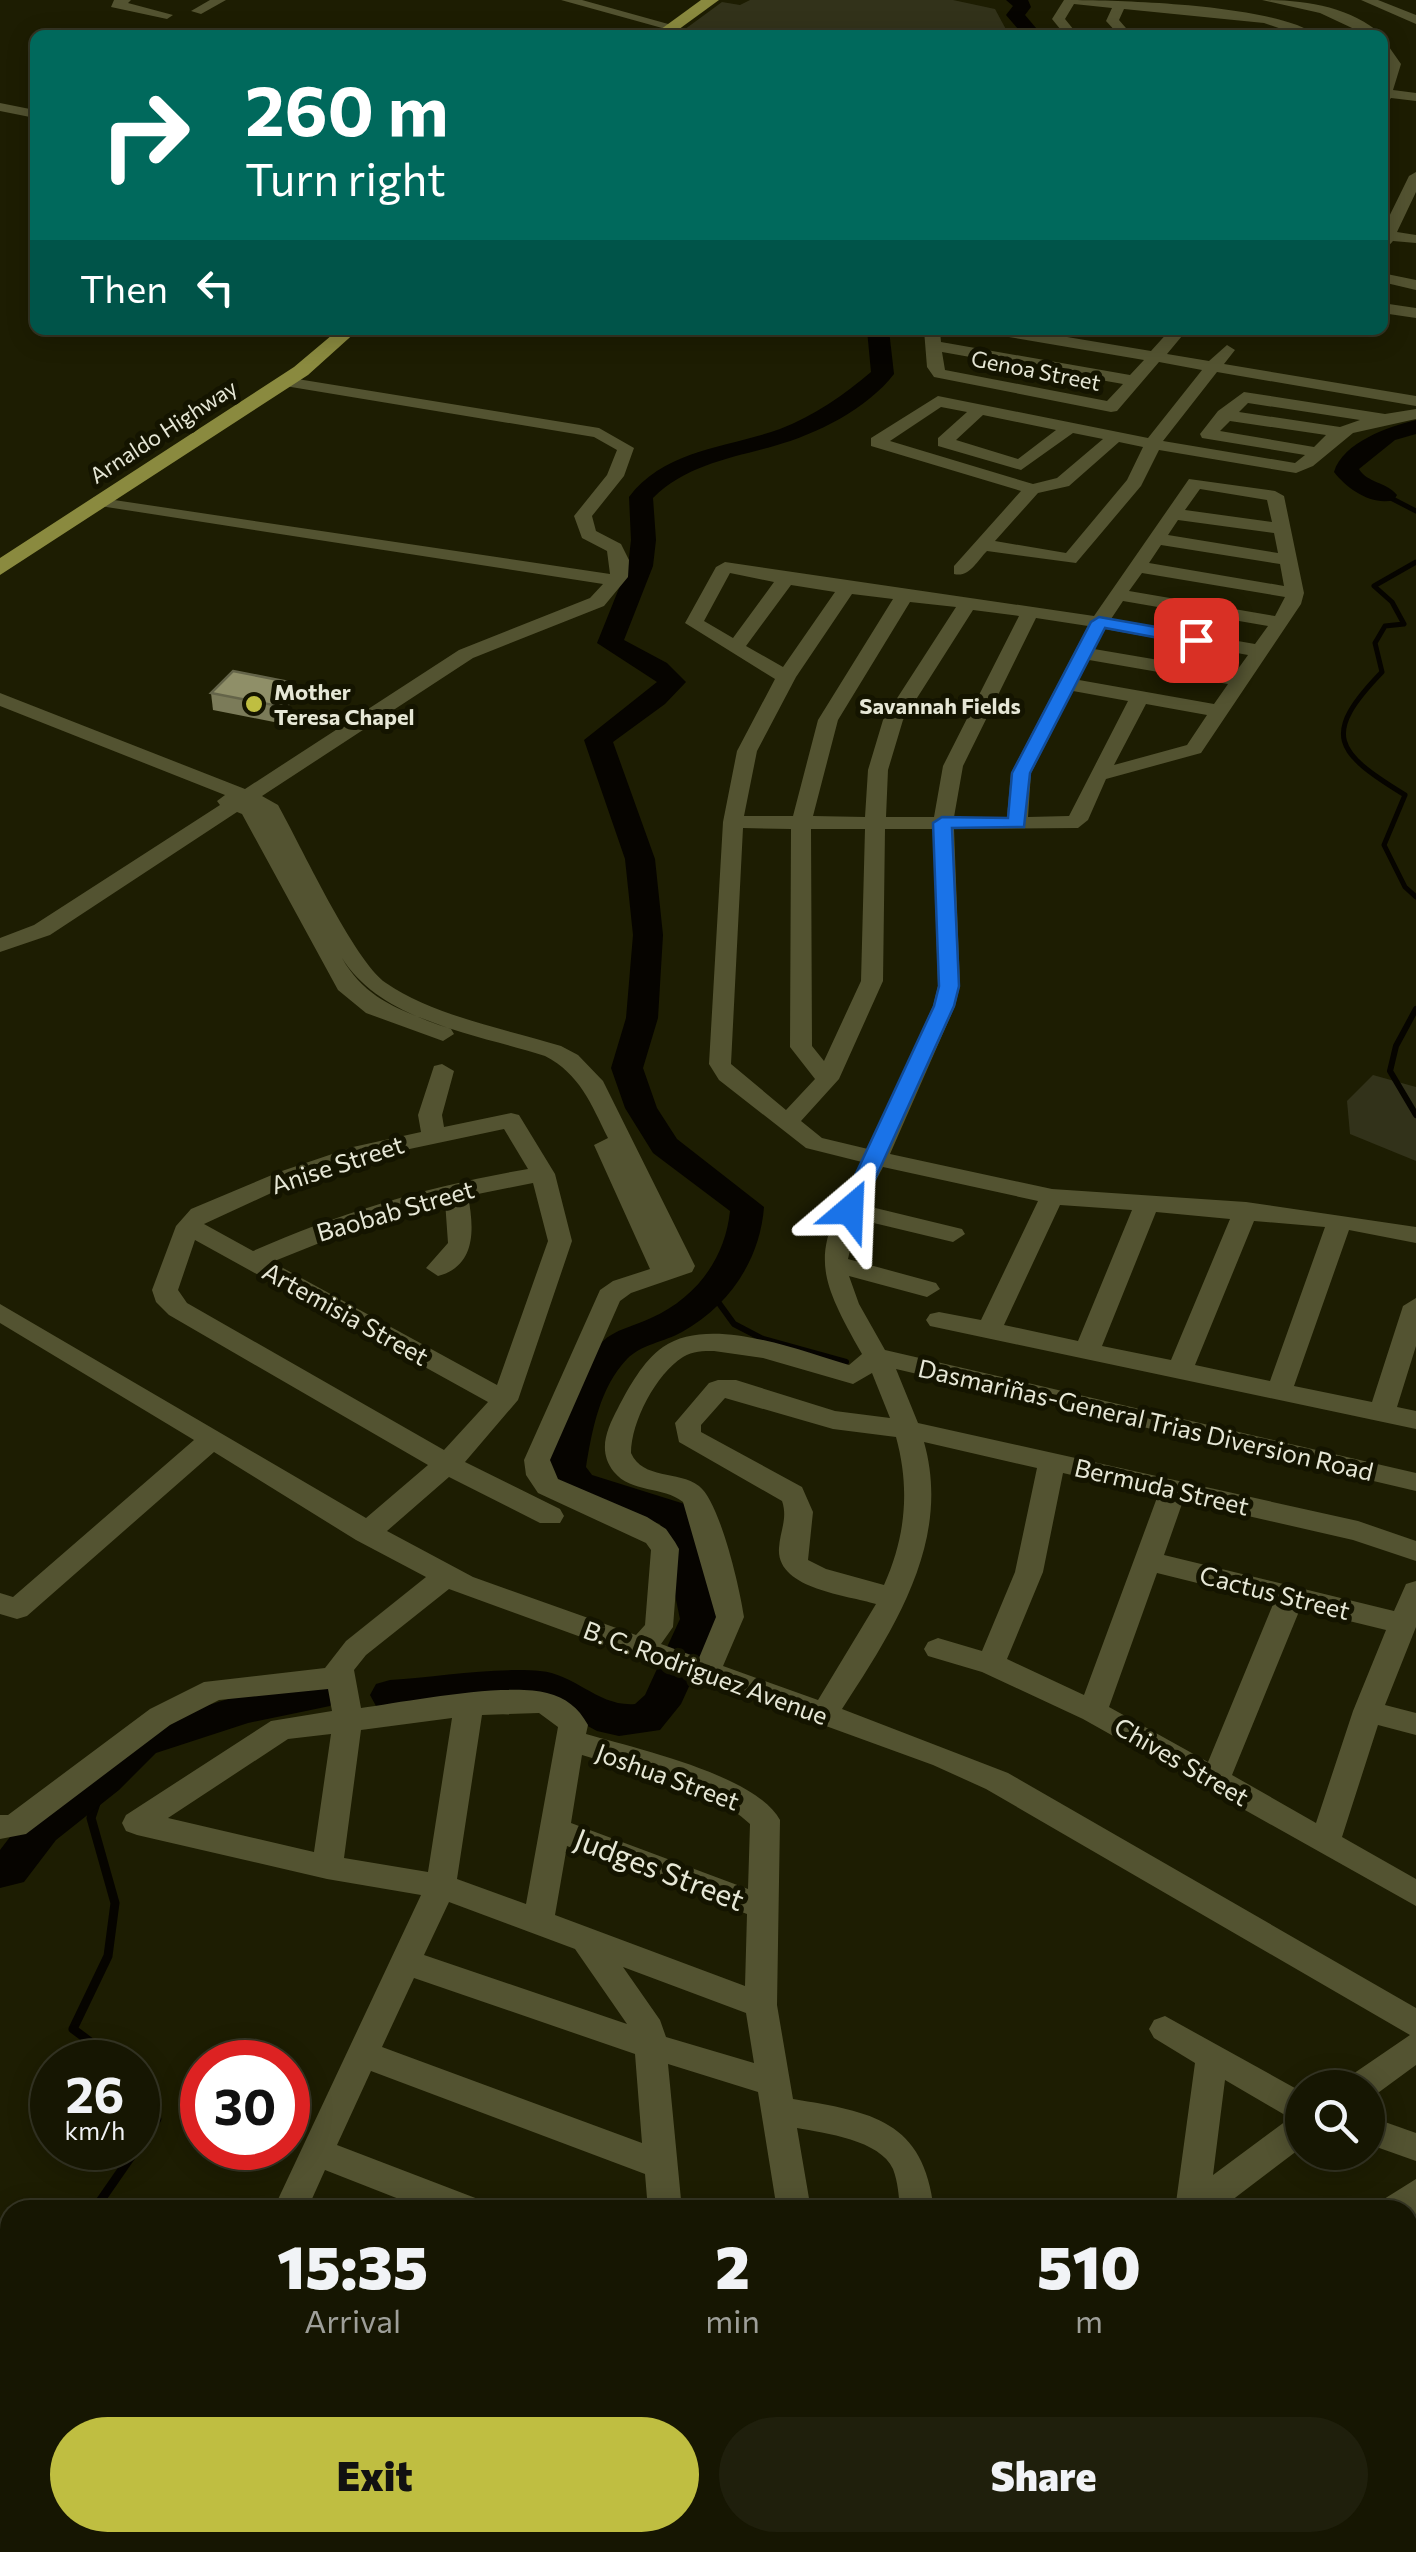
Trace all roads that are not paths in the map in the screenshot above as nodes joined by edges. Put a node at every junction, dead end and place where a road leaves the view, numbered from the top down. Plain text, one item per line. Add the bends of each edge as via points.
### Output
1 (125, 0) edge
2 (220, 0) edge
3 (567, 0) edge
4 (711, 0) edge
5 (1070, 0) edge
6 (1268, 0) edge
7 (1366, 0) edge
8 (1414, 0) edge
9 (1289, 1) edge
10 (1120, 2) edge
11 (1394, 9) junction
12 (197, 11) dead end
13 (167, 15) dead end
14 (1416, 20) edge
15 (1128, 29) edge
16 (664, 30) edge
17 (668, 30) edge
18 (1068, 30) edge
19 (1297, 30) edge
20 (1369, 30) edge
21 (1416, 97) edge
22 (1388, 100) edge
23 (0, 104) edge
24 (30, 110) edge
25 (1416, 176) edge
26 (1412, 196) edge
27 (1388, 235) edge
28 (1416, 238) edge
29 (1388, 240) edge
30 (1388, 279) edge
31 (1416, 285) edge
32 (1388, 309) edge
33 (1416, 313) edge
34 (344, 335) edge
35 (1046, 335) edge
36 (1108, 335) edge
37 (1174, 335) edge
38 (932, 338) edge
39 (1096, 348) junction
40 (1227, 350) dead end
41 (1271, 356) dead end
42 (1154, 358) junction
43 (1320, 364) dead end
44 (1210, 368) junction
45 (1364, 374) dead end
46 (1259, 376) junction
47 (1410, 380) dead end
48 (1134, 381) junction
49 (285, 382) junction
50 (1304, 383) junction
51 (1351, 390) junction
52 (1408, 400) edge
53 (980, 409) junction
54 (1416, 414) edge
55 (1224, 416) junction
56 (1389, 419) junction
57 (1070, 428) junction
58 (1341, 432) junction
59 (1115, 437) junction
60 (1155, 445) junction
61 (1314, 452) junction
62 (1032, 489) junction
63 (100, 502) junction
64 (1176, 514) junction
65 (1281, 529) junction
66 (1157, 539) junction
67 (984, 545) junction
68 (1288, 560) junction
69 (0, 568) edge
70 (1138, 568) junction
71 (960, 570) dead end
72 (616, 580) junction
73 (785, 580) junction
74 (846, 591) junction
75 (1295, 593) junction
76 (905, 596) junction
77 (1118, 596) junction
78 (969, 602) junction
79 (1031, 610) junction
80 (1099, 622) junction
81 (1280, 622) junction
82 (735, 648) junction
83 (1260, 652) junction
84 (1083, 653) junction
85 (786, 676) junction
86 (1240, 680) junction
87 (1067, 684) junction
88 (1140, 697) junction
89 (0, 698) edge
90 (0, 710) edge
91 (1219, 711) junction
92 (1098, 775) junction
93 (243, 801) junction
94 (733, 822) junction
95 (875, 823) junction
96 (942, 823) junction
97 (802, 824) junction
98 (1017, 824) junction
99 (0, 945) edge
100 (442, 1071) dead end
101 (827, 1079) junction
102 (787, 1123) junction
103 (433, 1134) junction
104 (876, 1158) junction
105 (544, 1174) junction
106 (455, 1190) junction
107 (1052, 1197) junction
108 (1147, 1204) junction
109 (850, 1210) junction
110 (1246, 1210) junction
111 (1340, 1220) junction
112 (188, 1226) junction
113 (953, 1234) dead end
114 (1416, 1235) edge
115 (252, 1261) junction
116 (835, 1264) junction
117 (438, 1268) dead end
118 (926, 1288) dead end
119 (1416, 1306) edge
120 (0, 1312) edge
121 (939, 1320) dead end
122 (989, 1330) junction
123 (870, 1346) junction
124 (1087, 1351) junction
125 (1180, 1370) junction
126 (1279, 1391) junction
127 (505, 1400) junction
128 (1382, 1412) junction
129 (1416, 1420) edge
130 (906, 1430) junction
131 (213, 1438) junction
132 (1052, 1462) junction
133 (446, 1464) junction
134 (1416, 1482) edge
135 (1174, 1489) junction
136 (550, 1516) dead end
137 (366, 1533) junction
138 (1416, 1551) edge
139 (1148, 1561) junction
140 (447, 1576) junction
141 (1416, 1592) edge
142 (1291, 1596) junction
143 (893, 1598) junction
144 (0, 1604) edge
145 (1403, 1624) junction
146 (938, 1648) dead end
147 (644, 1651) junction
148 (991, 1664) junction
149 (702, 1671) junction
150 (338, 1677) junction
151 (469, 1704) junction
152 (1094, 1710) junction
153 (1368, 1711) junction
154 (824, 1714) junction
155 (348, 1719) junction
156 (1416, 1724) edge
157 (573, 1742) junction
158 (1216, 1780) junction
159 (0, 1826) edge
160 (557, 1830) junction
161 (1325, 1842) junction
162 (328, 1867) junction
163 (441, 1886) junction
164 (1416, 1894) edge
165 (762, 1907) junction
166 (538, 1922) junction
167 (586, 1940) junction
168 (406, 1962) junction
169 (761, 2005) junction
170 (1416, 2024) edge
171 (1165, 2029) dead end
172 (652, 2046) junction
173 (1416, 2047) edge
174 (363, 2054) junction
175 (1212, 2058) junction
176 (1384, 2070) edge
177 (778, 2098) junction
178 (1285, 2099) edge
179 (1285, 2141) edge
180 (317, 2152) junction
181 (662, 2166) junction
182 (295, 2200) edge
183 (440, 2200) edge
184 (664, 2200) edge
185 (793, 2200) edge
186 (915, 2200) edge
187 (1194, 2200) edge
188 (1206, 2200) edge

1 - 13 street via 115,4
2 - 12 street
3 - 16 street
4 - 17 main road
5 - 10 street
5 - 18 street via 1058,19
6 - 9 street
7 - 11 street
8 - 11 street
9 - 20 street
10 - 15 street via 1112,21
10 - 19 street via 1266,19
11 - 14 street
21 - 22 street
23 - 24 street
25 - 26 street
26 - 27 street
28 - 29 street
30 - 31 street
32 - 33 street
34 - 49 main road, Arnaldo Highway
35 - 39 street
36 - 39 street
37 - 42 street
38 - 48 street
38 - 48 street, Genoa Street via 940,374 1111,406
39 - 42 street
40 - 44 street
41 - 46 street
42 - 44 street
42 - 48 street
43 - 50 street
44 - 46 street
44 - 60 street
45 - 51 street
46 - 50 street
47 - 52 street
49 - 63 main road, Arnaldo Highway
49 - 72 street via 618,440 626,448 615,476 582,516 588,534 615,548
50 - 51 street
51 - 52 street
53 - 57 street
53 - 57 street via 944,442 1022,466
53 - 62 street via 931,402 877,442
54 - 56 street
55 - 56 street via 1244,396
55 - 58 street
55 - 61 street via 1208,434
56 - 58 street
57 - 59 street
58 - 61 street
59 - 60 street
59 - 62 street via 1064,482
60 - 61 street via 1296,468
60 - 67 street via 1135,482 1070,559
62 - 67 street
63 - 69 main road, Arnaldo Highway
63 - 72 street
64 - 65 street
64 - 65 street via 1199,481 1276,496
64 - 66 street
65 - 68 street
66 - 68 street
66 - 70 street
67 - 71 street
68 - 75 street
70 - 75 street
70 - 77 street
72 - 93 street via 597,602 466,654
73 - 74 street
73 - 82 street
73 - 82 street via 724,567 694,623
74 - 76 street
74 - 85 street
75 - 81 street
76 - 78 street
76 - 97 street via 828,720
77 - 80 street
77 - 81 street
78 - 79 street
78 - 95 street via 894,720 878,770
79 - 80 street
79 - 96 street via 953,766
80 - 83 street
80 - 84 street
81 - 83 street
82 - 85 street
83 - 86 street
84 - 86 street
84 - 87 street
85 - 94 street via 746,751
86 - 91 street
87 - 88 street
87 - 98 street via 1021,773
88 - 91 street
88 - 92 street
89 - 93 street
90 - 93 street
91 - 92 street via 1186,754
92 - 98 street via 1078,820
93 - 99 street via 42,930
93 - 147 street via 321,945 362,1001 410,1024 550,1068 580,1090 674,1269 610,1296 537,1460 548,1486 637,1524 665,1549 659,1627
94 - 97 street
94 - 102 street via 720,1064
95 - 96 street
95 - 97 street
95 - 101 street via 872,981
96 - 98 street
96 - 104 street via 949,986
97 - 101 street via 800,1047
100 - 103 street via 430,1115
101 - 102 street
102 - 104 street via 814,1144
103 - 105 street, Anise Street via 511,1120
103 - 112 street, Anise Street via 288,1177
104 - 107 street
104 - 109 street
105 - 106 street, Baobab Street
105 - 127 street, Anise Street via 560,1241
106 - 115 street, Baobab Street via 340,1222
106 - 117 street via 463,1240
107 - 108 street
107 - 122 street
108 - 110 street
108 - 124 street
109 - 113 street
109 - 116 street
110 - 111 street
110 - 125 street
111 - 114 street
111 - 126 street
112 - 115 street, Artemisia Street
112 - 133 street via 166,1284 171,1302
115 - 127 street, Artemisia Street
116 - 118 street
116 - 123 street
119 - 128 street
120 - 131 street, B. C. Rodriguez Avenue
121 - 122 street
122 - 124 street
123 - 130 street
123 - 134 street, Dasmariñas-General Trias Diversion Road
123 - 149 street via 853,1375 703,1342 679,1348 644,1385 622,1428 622,1464 636,1476 695,1496 729,1601 730,1616
124 - 125 street
125 - 126 street
126 - 128 street
127 - 133 street, Anise Street
128 - 129 street
130 - 132 street, Bermuda Street
130 - 143 street via 919,1484 917,1514
130 - 143 street, Bermuda Street via 833,1420 726,1388 712,1394 686,1430 695,1442 792,1494 801,1514 792,1552 796,1566
131 - 137 street, B. C. Rodriguez Avenue
131 - 144 street via 17,1610
132 - 135 street, Bermuda Street
132 - 148 street via 1029,1572
133 - 136 street
133 - 137 street, Anise Street
135 - 138 street, Bermuda Street
135 - 139 street
137 - 140 street, B. C. Rodriguez Avenue
139 - 142 street, Cactus Street
139 - 152 street
140 - 147 street, B. C. Rodriguez Avenue
140 - 150 street via 344,1658
141 - 145 street
142 - 145 street, Cactus Street
142 - 158 street
143 - 154 street
145 - 153 street
146 - 148 street, Chives Street
147 - 149 street, B. C. Rodriguez Avenue
148 - 152 street, Chives Street
149 - 154 street, B. C. Rodriguez Avenue
150 - 155 street
150 - 159 street via 214,1690 160,1717 15,1826
151 - 155 street
151 - 157 street via 542,1702 568,1716
151 - 163 street
152 - 158 street, Chives Street
153 - 156 street
153 - 161 street
154 - 170 street, B. C. Rodriguez Avenue via 997,1781
155 - 162 street
155 - 162 street via 280,1729 136,1822
157 - 160 street
157 - 165 street, Joshua Street via 653,1766 761,1814
158 - 161 street, Chives Street
160 - 165 street, Judges Street
160 - 166 street
161 - 164 street, Chives Street
162 - 163 street
163 - 166 street
163 - 168 street
165 - 169 street
166 - 167 street
167 - 169 street
167 - 172 street via 640,2012
168 - 172 street
168 - 174 street
169 - 177 street
171 - 175 street
172 - 177 street
172 - 181 street
173 - 176 street
174 - 180 street
174 - 181 street
175 - 178 street
175 - 187 street
177 - 185 street
177 - 186 street via 898,2147
179 - 188 street
180 - 182 street
180 - 183 street
181 - 184 street

